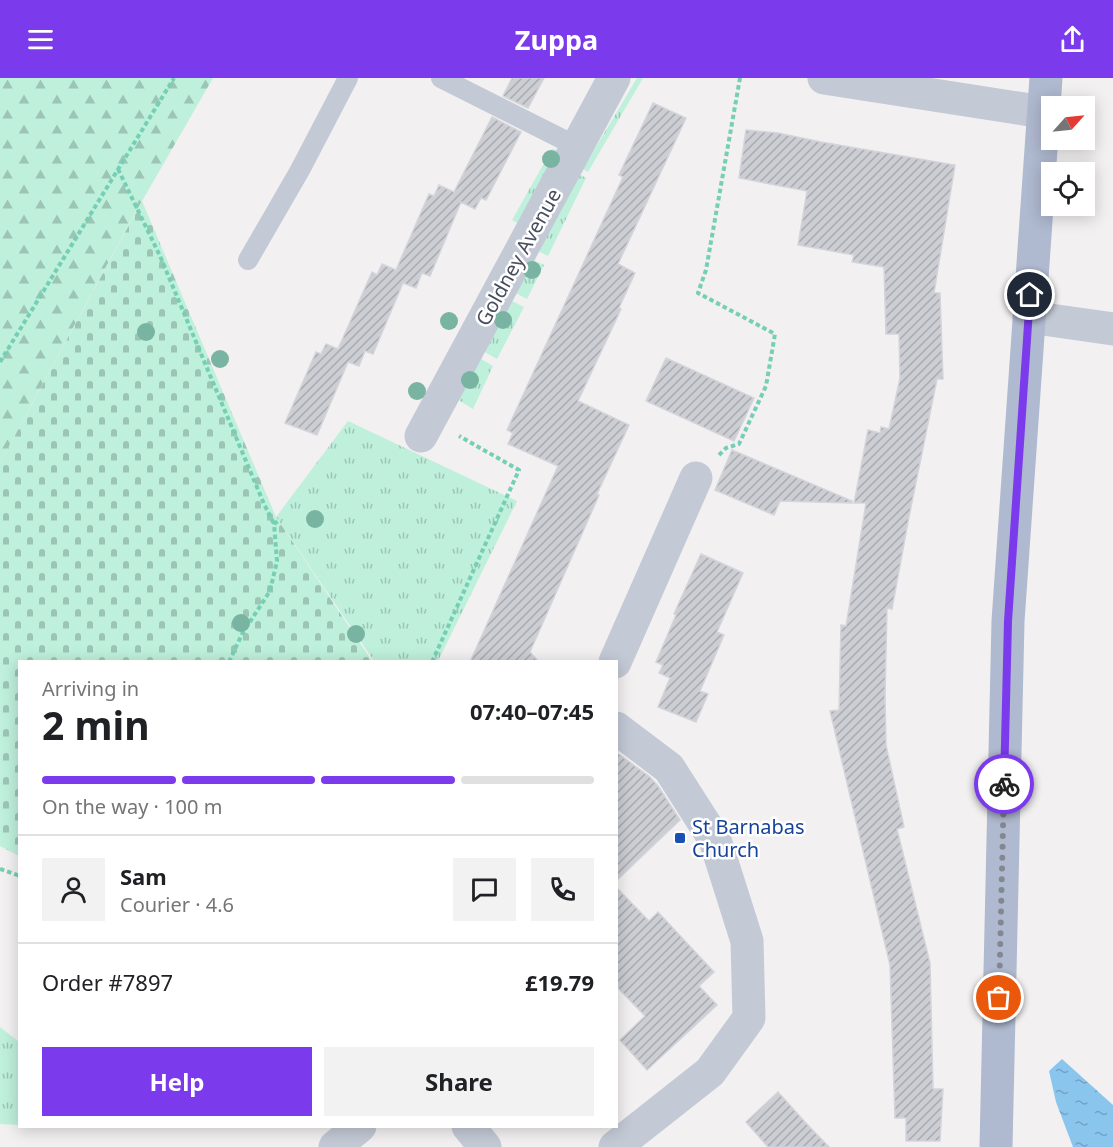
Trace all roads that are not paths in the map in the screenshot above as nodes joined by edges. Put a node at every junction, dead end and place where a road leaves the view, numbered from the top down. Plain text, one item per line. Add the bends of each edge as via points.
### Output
1 (348, 78) edge
2 (441, 78) edge
3 (614, 78) edge
4 (824, 78) edge
5 (1046, 78) edge
6 (1044, 96) edge
7 (1041, 112) edge
8 (1041, 141) edge
9 (578, 147) junction
10 (248, 260) dead end
11 (1029, 317) junction
12 (1113, 329) edge
13 (425, 427) road end
14 (696, 478) road end
15 (616, 660) edge
16 (618, 730) edge
17 (358, 1128) edge
18 (470, 1128) edge
19 (335, 1147) edge
20 (485, 1147) edge
21 (615, 1147) edge
22 (996, 1147) edge

1 - 10 lane
2 - 9 lane
3 - 9 street, Goldney Avenue
4 - 7 street
5 - 6 main road
8 - 11 main road
9 - 13 street, Goldney Avenue
11 - 12 street
11 - 22 main road via 1008,621
14 - 15 street
16 - 21 street via 669,768 715,840 747,941 749,1018 710,1072
17 - 19 street
18 - 20 street

